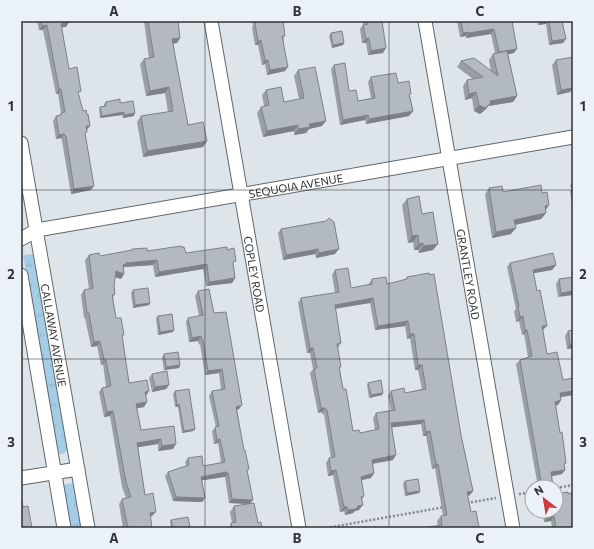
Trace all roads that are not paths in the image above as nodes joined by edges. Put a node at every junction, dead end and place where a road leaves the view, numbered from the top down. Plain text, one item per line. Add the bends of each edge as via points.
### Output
1 (211, 21) edge
2 (425, 21) edge
3 (573, 137) edge
4 (21, 143) edge
5 (449, 158) junction
6 (242, 194) junction
7 (36, 230) junction
8 (21, 239) edge
9 (21, 275) edge
10 (78, 469) junction
11 (54, 472) junction
12 (21, 478) edge
13 (64, 528) edge
14 (88, 528) edge
15 (299, 528) edge
16 (513, 528) edge

1 - 6 street, COPLEY ROAD
2 - 5 street, GRANTLEY ROAD
3 - 5 street, SEQUOIA AVENUE
4 - 7 street, CALLAWAY AVENUE
5 - 6 street, SEQUOIA AVENUE
5 - 16 street, GRANTLEY ROAD
6 - 7 street, SEQUOIA AVENUE
6 - 15 street, COPLEY ROAD
7 - 8 street, SEQUOIA AVENUE
7 - 10 street, CALLAWAY AVENUE
9 - 11 street
10 - 11 street
10 - 14 street, CALLAWAY AVENUE
11 - 12 street
11 - 13 street

